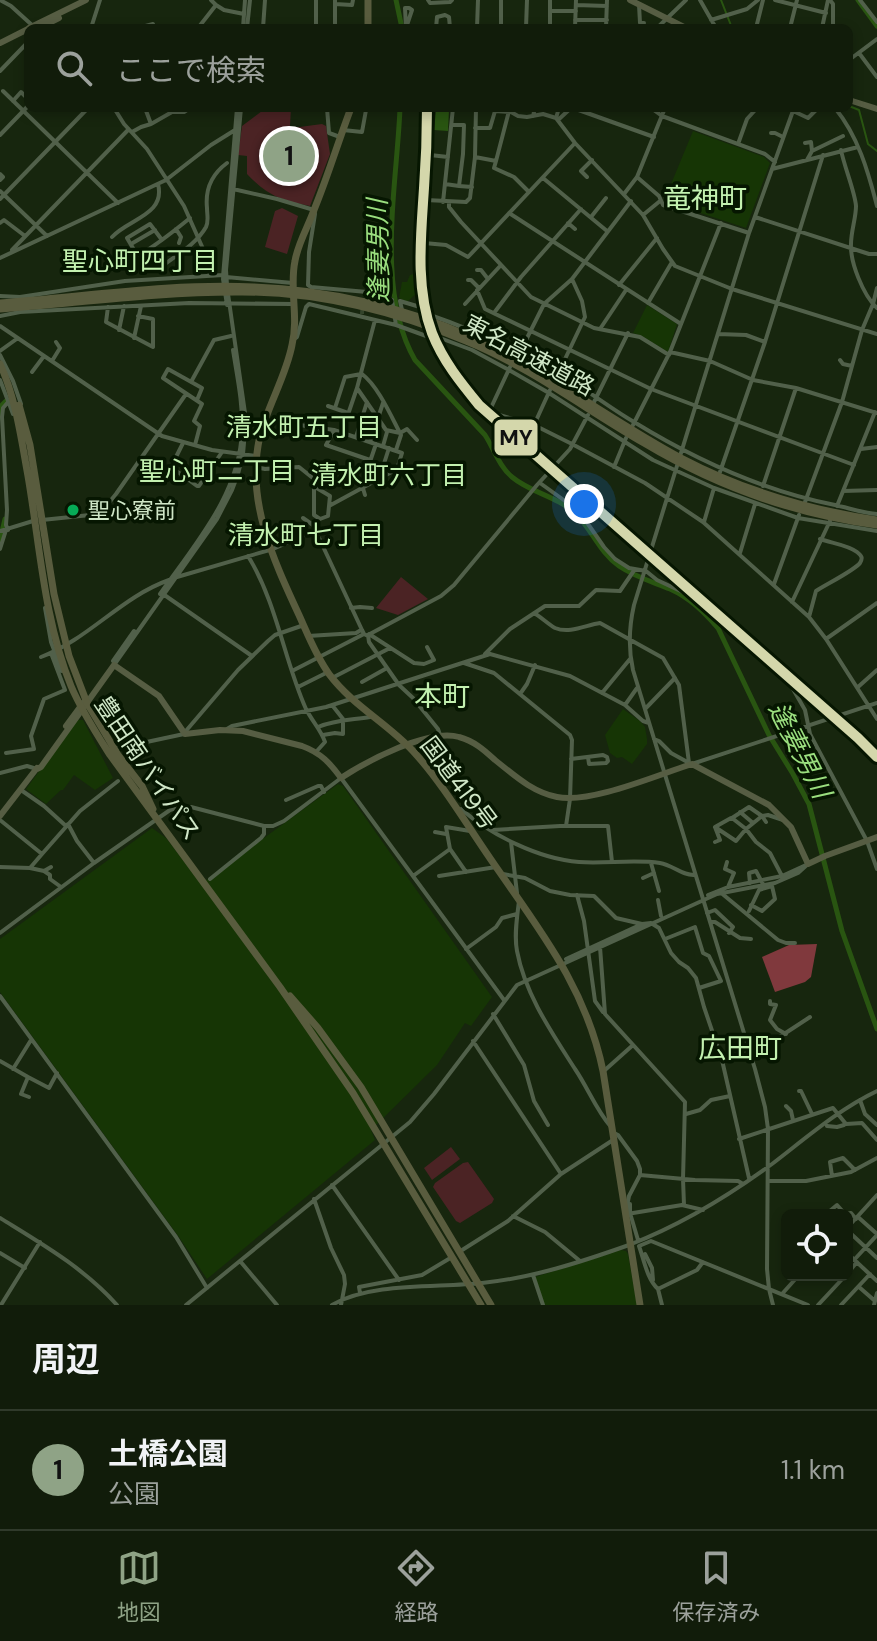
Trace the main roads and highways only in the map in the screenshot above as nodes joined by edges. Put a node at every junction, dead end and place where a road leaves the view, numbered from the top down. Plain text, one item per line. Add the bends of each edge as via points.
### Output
1 (86, 0) edge
2 (97, 0) edge
3 (368, 0) edge
4 (636, 2) edge
5 (41, 24) edge
6 (43, 24) edge
7 (368, 24) edge
8 (678, 24) edge
9 (24, 33) edge
10 (0, 45) edge
11 (853, 101) edge
12 (877, 109) edge
13 (349, 112) edge
14 (0, 303) edge
15 (0, 309) edge
16 (387, 311) junction
17 (0, 364) edge
18 (3, 378) edge
19 (877, 523) edge
20 (50, 610) junction
21 (86, 702) junction
22 (79, 710) junction
23 (408, 745) junction
24 (114, 755) junction
25 (155, 815) junction
26 (0, 818) edge
27 (877, 837) edge
28 (280, 987) junction
29 (456, 1254) junction
30 (481, 1305) edge
31 (491, 1305) edge
32 (640, 1305) edge

1 - 5 main road
2 - 6 main road
3 - 7 highway
4 - 8 main road
9 - 10 main road
11 - 12 main road
13 - 23 highway, 国道419号 via 296,255 294,339 256,456 258,502 271,549 319,658 351,699
14 - 16 highway, 東名高速道路 via 141,290 252,287 321,294
15 - 16 highway, 東名高速道路 via 236,292
16 - 19 highway, 東名高速道路 via 405,322 421,321 470,336 527,365 681,464 730,486 783,505
17 - 18 highway, 豊田南バイパス
18 - 20 highway, 豊田南バイパス via 24,452
18 - 21 highway via 30,445 65,642
20 - 22 highway via 62,671
20 - 24 highway, 豊田南バイパス via 78,701
21 - 22 main road
21 - 23 main road via 114,663 159,696 185,733 243,731 302,746 328,761 341,778
21 - 24 highway
22 - 25 highway via 105,755
22 - 26 main road
23 - 27 main road via 440,735 469,740 527,785 570,799 691,764 765,801 785,819 808,864
23 - 32 highway, 国道419号 via 518,897 580,999 596,1041 637,1243
24 - 25 highway, 豊田南バイパス
25 - 28 highway, 豊田南バイパス
28 - 29 highway, 豊田南バイパス
28 - 29 highway, 豊田南バイパス via 361,1087
29 - 30 highway, 豊田南バイパス
29 - 31 highway, 豊田南バイパス

